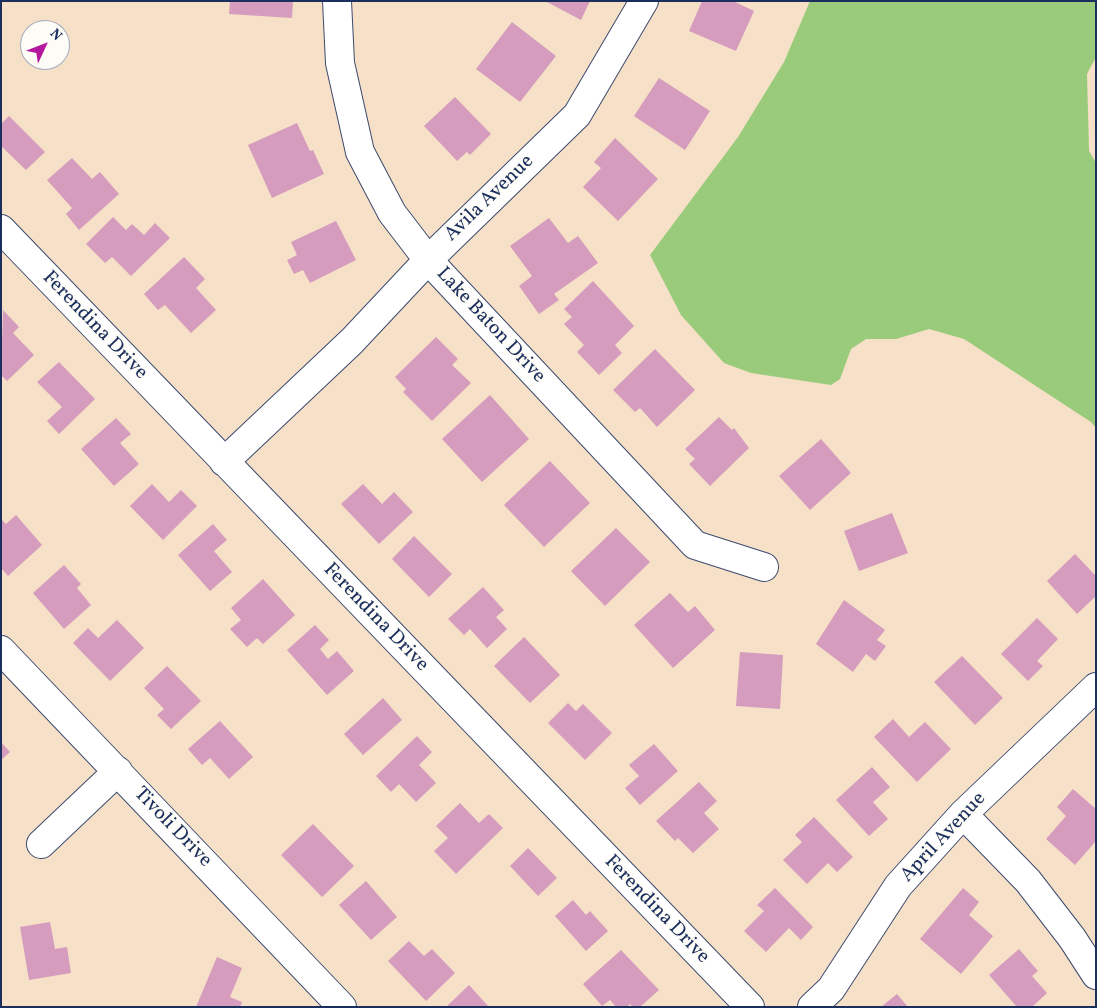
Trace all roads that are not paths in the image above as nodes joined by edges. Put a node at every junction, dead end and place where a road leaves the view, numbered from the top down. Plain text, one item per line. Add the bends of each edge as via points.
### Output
1 (337, 1) edge
2 (644, 1) edge
3 (1, 229) edge
4 (428, 260) junction
5 (224, 462) junction
6 (764, 567) dead end
7 (1, 650) edge
8 (1096, 687) edge
9 (118, 771) junction
10 (963, 814) junction
11 (41, 844) dead end
12 (1096, 975) edge
13 (328, 1002) edge
14 (750, 1007) edge
15 (812, 1007) edge

1 - 4 street, Lake Baton Drive via 340,63 360,152 392,213
2 - 4 street, Avila Avenue via 577,115
3 - 5 street, Ferendina Drive
4 - 5 street, Avila Avenue via 352,341
4 - 6 street, Lake Baton Drive via 695,545
5 - 14 street, Ferendina Drive
7 - 9 street, Tivoli Drive
8 - 10 street, April Avenue
9 - 11 street
9 - 13 street, Tivoli Drive
10 - 12 street via 1028,881
10 - 15 street, April Avenue via 898,886 831,989

